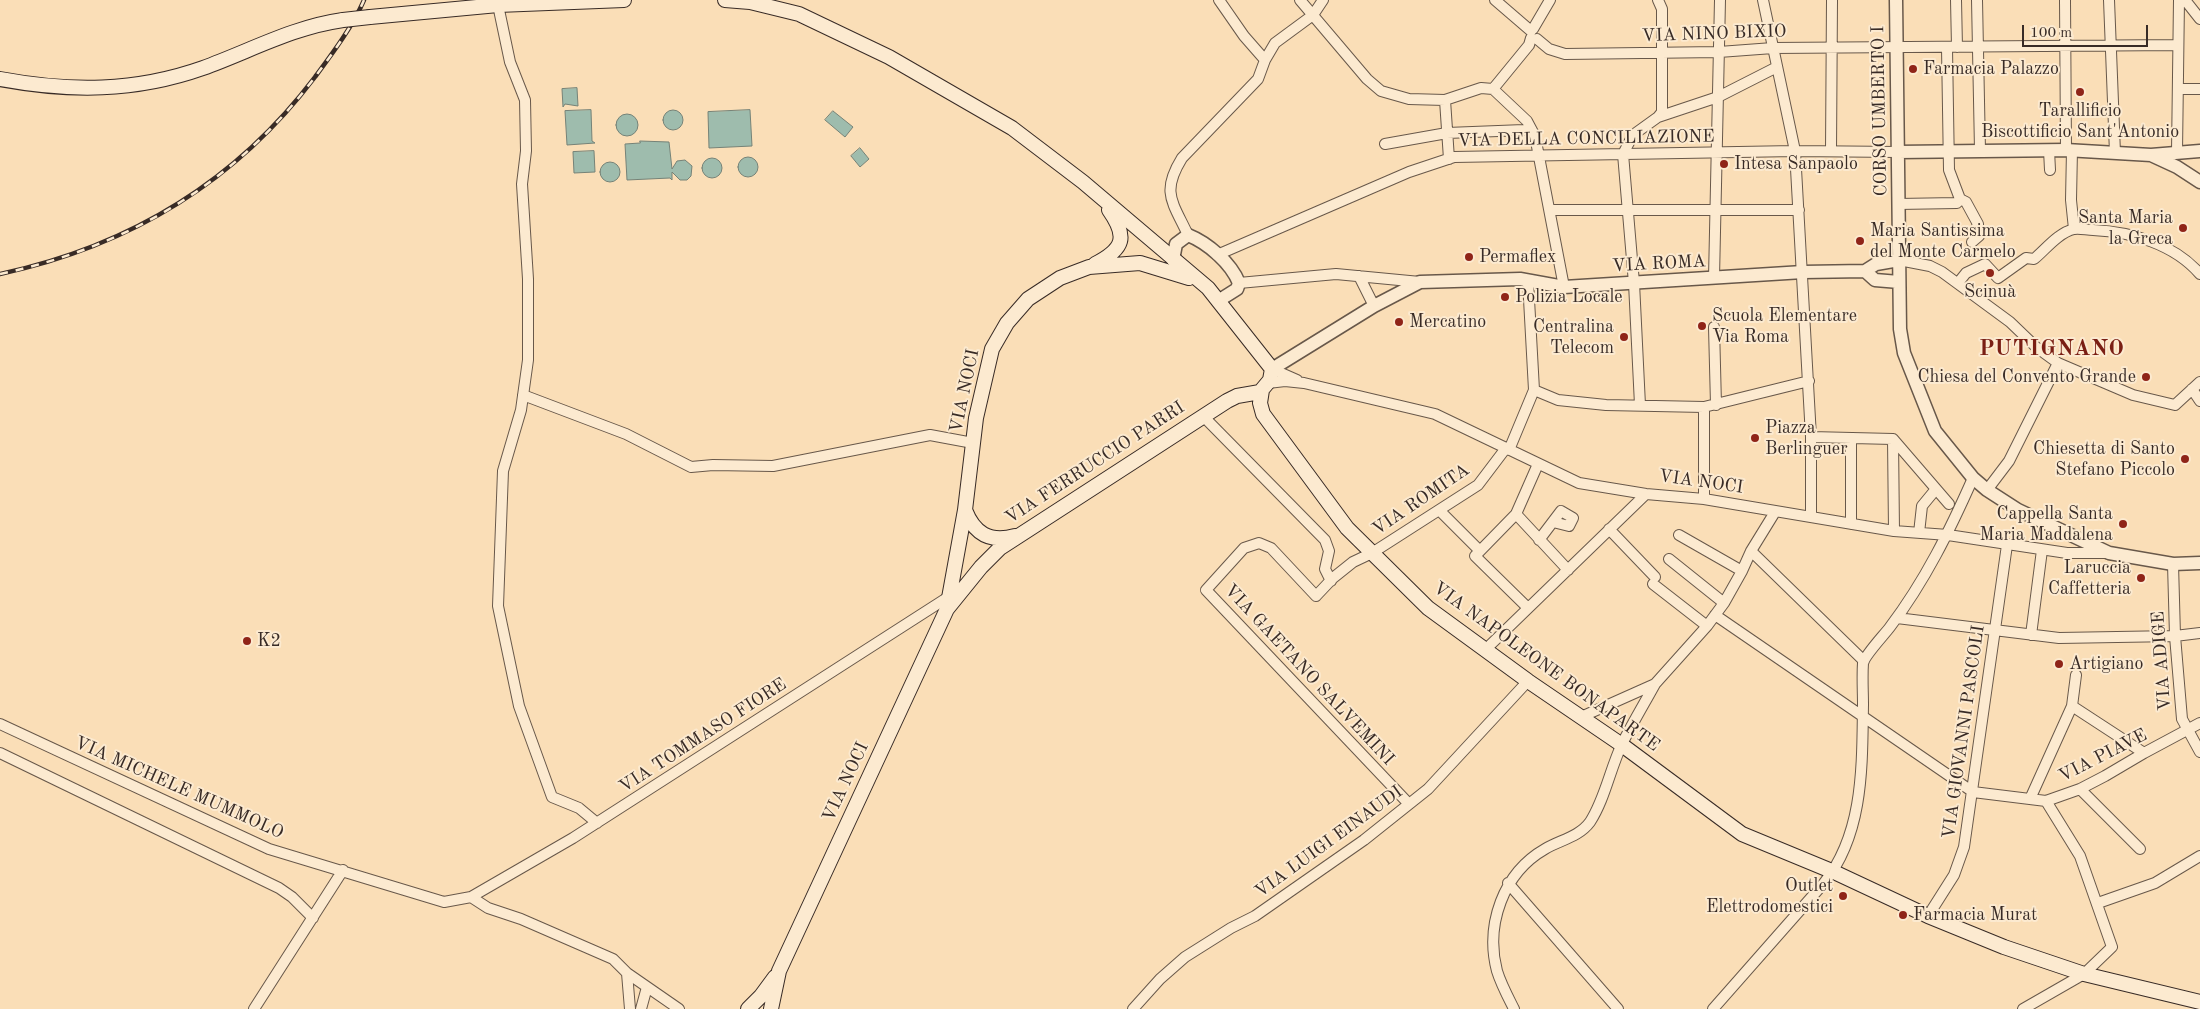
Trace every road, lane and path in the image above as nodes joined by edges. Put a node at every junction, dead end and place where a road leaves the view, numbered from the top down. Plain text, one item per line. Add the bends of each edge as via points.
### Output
1 (624, 0) edge
2 (725, 0) edge
3 (1218, 0) edge
4 (1300, 0) edge
5 (1323, 0) edge
6 (1495, 0) edge
7 (1550, 0) edge
8 (1658, 0) edge
9 (1720, 0) edge
10 (1762, 0) edge
11 (1832, 0) edge
12 (1896, 0) edge
13 (1956, 0) edge
14 (1977, 0) edge
15 (2065, 0) edge
16 (2109, 0) edge
17 (2179, 0) edge
18 (2185, 0) edge
19 (536, 2) edge
20 (498, 5) junction
21 (1313, 15) junction
22 (2200, 19) edge
23 (1533, 34) junction
24 (2111, 45) junction
25 (2178, 45) junction
26 (2065, 46) junction
27 (1952, 47) junction
28 (1978, 47) junction
29 (1773, 48) junction
30 (1833, 48) junction
31 (1896, 48) junction
32 (1719, 52) junction
33 (1660, 53) junction
34 (1265, 60) junction
35 (1777, 68) junction
36 (0, 80) edge
37 (1493, 89) junction
38 (2200, 89) edge
39 (2178, 90) junction
40 (1718, 97) junction
41 (1446, 100) junction
42 (1658, 117) junction
43 (1524, 130) dead end
44 (1447, 133) junction
45 (1385, 144) dead end
46 (1980, 150) junction
47 (2049, 150) junction
48 (2069, 150) junction
49 (1831, 151) junction
50 (2200, 151) edge
51 (1795, 152) junction
52 (1898, 152) junction
53 (1948, 152) junction
54 (2177, 152) junction
55 (1716, 153) junction
56 (2115, 153) junction
57 (1623, 154) junction
58 (2151, 155) junction
59 (1538, 156) junction
60 (1449, 159) junction
61 (2050, 170) dead end
62 (2200, 182) edge
63 (1102, 198) junction
64 (1960, 199) junction
65 (1898, 204) junction
66 (1628, 209) junction
67 (1550, 210) junction
68 (1716, 210) junction
69 (1799, 210) junction
70 (2074, 230) junction
71 (1188, 234) junction
72 (1972, 242) dead end
73 (1217, 254) junction
74 (1173, 260) junction
75 (1899, 260) junction
76 (1089, 267) junction
77 (1865, 271) junction
78 (1803, 272) junction
79 (2200, 274) edge
80 (1359, 276) junction
81 (1714, 278) junction
82 (1528, 281) junction
83 (1420, 282) junction
84 (1899, 282) junction
85 (1201, 283) junction
86 (1239, 283) junction
87 (1958, 283) junction
88 (1634, 284) junction
89 (1564, 287) junction
90 (1218, 301) junction
91 (1374, 306) junction
92 (1714, 327) dead end
93 (2058, 363) junction
94 (1272, 369) junction
95 (1808, 381) junction
96 (2200, 382) edge
97 (1304, 384) junction
98 (1265, 386) junction
99 (1534, 390) junction
100 (2192, 390) junction
101 (523, 395) junction
102 (1227, 401) junction
103 (2200, 401) edge
104 (1640, 405) junction
105 (1716, 405) junction
106 (1704, 407) junction
107 (1263, 414) junction
108 (1203, 416) junction
109 (1811, 437) junction
110 (1850, 438) junction
111 (1893, 439) junction
112 (974, 443) junction
113 (1507, 449) junction
114 (1538, 464) junction
115 (1973, 478) junction
116 (1936, 489) junction
117 (1987, 490) junction
118 (1646, 494) junction
119 (1704, 500) junction
120 (1949, 504) dead end
121 (965, 510) junction
122 (1439, 510) junction
123 (1775, 512) junction
124 (1516, 514) junction
125 (1811, 517) junction
126 (1553, 522) dead end
127 (1851, 524) junction
128 (1609, 529) junction
129 (1894, 531) junction
130 (1919, 534) junction
131 (1020, 535) junction
132 (1679, 535) dead end
133 (1948, 535) junction
134 (1540, 540) junction
135 (2007, 545) junction
136 (2042, 550) junction
137 (1751, 551) junction
138 (1372, 553) junction
139 (2109, 553) junction
140 (1477, 554) junction
141 (1668, 559) dead end
142 (2200, 563) edge
143 (2173, 564) junction
144 (1568, 570) junction
145 (1742, 571) junction
146 (1331, 581) junction
147 (1206, 590) joint
148 (948, 602) junction
149 (1724, 603) junction
150 (1528, 608) junction
151 (1715, 614) junction
152 (1897, 618) junction
153 (1707, 626) junction
154 (1995, 631) junction
155 (2200, 633) edge
156 (2031, 635) junction
157 (2175, 636) junction
158 (1485, 650) junction
159 (1864, 661) junction
160 (2076, 675) dead end
161 (1528, 681) junction
162 (1655, 684) junction
163 (2072, 706) junction
164 (1581, 717) junction
165 (1863, 718) junction
166 (2200, 723) edge
167 (0, 724) edge
168 (2188, 730) junction
169 (1622, 745) junction
170 (0, 752) edge
171 (2200, 752) edge
172 (2144, 753) junction
173 (2080, 788) junction
174 (1973, 792) junction
175 (2030, 799) junction
176 (2046, 801) junction
177 (1409, 804) junction
178 (596, 823) junction
179 (2140, 850) dead end
180 (2200, 856) edge
181 (343, 870) junction
182 (1834, 872) junction
183 (1508, 884) junction
184 (471, 897) junction
185 (2098, 903) junction
186 (1928, 916) junction
187 (312, 918) junction
188 (779, 971) junction
189 (627, 973) junction
190 (2084, 974) junction
191 (647, 987) junction
192 (2200, 1002) edge
193 (676, 1007) edge
194 (254, 1009) edge
195 (630, 1009) edge
196 (641, 1009) edge
197 (662, 1009) edge
198 (684, 1009) edge
199 (748, 1009) edge
200 (771, 1009) edge
201 (1133, 1009) edge
202 (1514, 1009) edge
203 (1618, 1009) edge
204 (1713, 1009) edge
205 (2023, 1009) edge

1 - 19 main road
2 - 63 main road via 750,2 799,14 888,57 1012,128
3 - 34 street
4 - 21 street
5 - 21 street
6 - 23 street, VIA NINO BIXIO
7 - 23 street
8 - 33 street via 1662,9
9 - 32 street
10 - 29 street
11 - 30 street
12 - 31 street, CORSO UMBERTO I
13 - 27 street
14 - 28 street
15 - 26 street
16 - 24 street
17 - 25 street
18 - 22 street
19 - 20 main road
20 - 36 main road, bridge via 343,20 302,28 203,68 157,81 60,88
20 - 101 street via 503,39 525,100 527,126 522,184 528,278 528,360
21 - 34 street via 1275,43
21 - 41 street via 1381,91 1409,99
23 - 33 street, VIA NINO BIXIO via 1549,49 1565,54
23 - 37 street via 1529,45
24 - 25 street, VIA NINO BIXIO
24 - 26 street, VIA NINO BIXIO
24 - 56 street
25 - 39 street
26 - 28 street, VIA NINO BIXIO
26 - 48 street
27 - 28 street, VIA NINO BIXIO
27 - 31 street, VIA NINO BIXIO
27 - 53 street
28 - 46 street
29 - 30 street, VIA NINO BIXIO
29 - 32 street, VIA NINO BIXIO
29 - 35 street
30 - 31 street, VIA NINO BIXIO
30 - 49 street
31 - 52 street, CORSO UMBERTO I
32 - 33 street, VIA NINO BIXIO
32 - 40 street
33 - 42 street via 1662,112
34 - 71 street via 1258,79 1182,158 1172,173 1169,185 1174,206
35 - 40 street
35 - 51 street
37 - 41 street via 1480,88
37 - 59 street via 1527,121 1535,136
38 - 39 street
39 - 54 street
40 - 42 street
40 - 55 street
41 - 44 street
42 - 57 street via 1633,135
43 - 44 street
44 - 45 street
44 - 60 street
46 - 47 street
46 - 53 street
47 - 48 street
47 - 61 street
48 - 56 street
48 - 70 street
49 - 51 street, VIA DELLA CONCILIAZIONE
49 - 52 street, VIA DELLA CONCILIAZIONE
50 - 54 street
51 - 55 street, VIA DELLA CONCILIAZIONE
51 - 69 street
52 - 53 street
52 - 65 street, CORSO UMBERTO I
53 - 64 street via 1951,178
54 - 58 street
55 - 57 street, VIA DELLA CONCILIAZIONE
55 - 68 street
56 - 58 street
57 - 59 street, VIA DELLA CONCILIAZIONE
57 - 66 street
58 - 62 street
59 - 60 street, VIA DELLA CONCILIAZIONE
59 - 67 street
60 - 73 street, VIA DELLA CONCILIAZIONE via 1409,172
63 - 74 main road
63 - 76 main road via 1118,222 1122,235 1119,247 1110,257
64 - 65 street via 1957,203 1948,204
64 - 72 street via 1966,202 1978,224 1975,231 1979,236
65 - 75 street, CORSO UMBERTO I
66 - 67 street
66 - 68 street
66 - 88 street
67 - 89 street
68 - 69 street
68 - 81 street
69 - 78 street
70 - 79 street via 2108,232 2156,243 2180,255
70 - 87 street via 2057,238 2034,259 2026,258 1998,278 1985,264 1966,273
71 - 73 street via 1200,239
71 - 74 street via 1176,244
73 - 86 street
74 - 85 main road
75 - 77 street, VIA ROMA via 1876,264
75 - 84 street, CORSO UMBERTO I
75 - 87 street via 1930,266
76 - 85 main road, VIA NOCI via 1140,264
76 - 112 main road, VIA NOCI via 1060,278 1028,299 1007,323 992,349 976,418
77 - 78 street, VIA ROMA
77 - 84 street via 1875,280
78 - 81 street, VIA ROMA
78 - 95 street
80 - 83 street
80 - 86 street via 1336,274
80 - 91 street
81 - 88 street, VIA ROMA
82 - 83 street, VIA ROMA via 1520,278
82 - 89 street, VIA ROMA
82 - 99 street
83 - 91 street
84 - 115 street, CORSO UMBERTO I via 1904,353 1935,431
85 - 90 main road
86 - 90 street via 1237,289
87 - 93 street
88 - 89 street, VIA ROMA
88 - 104 street
90 - 94 main road
91 - 94 street
92 - 105 street
93 - 100 street via 2133,395 2175,405
93 - 117 street via 2010,461
94 - 97 street, VIA NOCI
94 - 98 main road
95 - 105 street
95 - 109 street
96 - 100 street
97 - 98 street, VIA NOCI via 1284,381
97 - 113 street, VIA NOCI via 1435,414
98 - 102 main road, VIA FERRUCCIO PARRI via 1257,394 1236,396
98 - 107 main road via 1260,403
99 - 104 street via 1558,400
99 - 113 street, VIA ROMITA
100 - 103 street
101 - 112 street via 626,434 692,468 773,466 930,435
101 - 178 street via 503,471 498,606 520,706 552,797 579,808
102 - 107 main road, VIA NAPOLEONE BONAPARTE via 1240,403
102 - 108 main road, VIA FERRUCCIO PARRI
104 - 106 street
105 - 106 street
106 - 119 street
107 - 138 main road, VIA NAPOLEONE BONAPARTE via 1347,528
108 - 131 main road, VIA FERRUCCIO PARRI
108 - 146 street via 1325,540 1329,551 1325,570
109 - 110 street
109 - 125 street
110 - 111 street
110 - 127 street
111 - 116 street
111 - 129 street
112 - 121 main road, VIA NOCI
113 - 114 street, VIA NOCI
113 - 122 street, VIA ROMITA via 1478,485
114 - 118 street, VIA NOCI via 1579,484
114 - 124 street
115 - 117 street, CORSO UMBERTO I
115 - 133 street
116 - 120 street
116 - 130 street via 1922,506
117 - 139 street, CORSO UMBERTO I via 2018,510
118 - 119 street, VIA NOCI
118 - 128 street
119 - 123 street, VIA NOCI
121 - 131 main road via 975,530 986,536 1005,538
121 - 148 main road, VIA NOCI
122 - 138 street, VIA ROMITA
122 - 140 street
123 - 125 street, VIA NOCI
123 - 137 street
124 - 134 street
124 - 140 street
125 - 127 street, VIA NOCI
126 - 134 street
127 - 129 street, VIA NOCI
128 - 144 street
128 - 153 street via 1654,581
129 - 130 street, VIA NOCI
130 - 133 street, VIA NOCI
131 - 148 main road, VIA FERRUCCIO PARRI via 1000,548
132 - 145 street
133 - 135 street, VIA NOCI
133 - 152 street
134 - 144 street
135 - 136 street, VIA NOCI
135 - 154 street, VIA GIOVANNI PASCOLI
136 - 139 street, VIA NOCI
136 - 156 street
137 - 145 street
137 - 159 street
138 - 146 street, VIA ROMITA via 1353,562
138 - 158 main road, VIA NAPOLEONE BONAPARTE via 1428,608
139 - 143 street, CORSO UMBERTO I
140 - 150 street
141 - 149 street
142 - 143 street, CORSO UMBERTO I
143 - 157 street, VIA ADIGE
144 - 150 street
145 - 149 street
146 - 147 street, VIA ROMITA via 1316,596 1271,548 1259,543 1244,548
147 - 177 street, VIA GAETANO SALVEMINI
148 - 178 street, VIA TOMMASO FIORE
148 - 188 main road, VIA NOCI
149 - 151 street
150 - 158 street
151 - 153 street
151 - 165 street
152 - 154 street
152 - 159 street
153 - 162 street
154 - 156 street
154 - 174 street, VIA GIOVANNI PASCOLI
155 - 157 street
156 - 157 street via 2059,638
157 - 168 street, VIA ADIGE via 2182,719
158 - 161 main road, VIA NAPOLEONE BONAPARTE
159 - 165 street
160 - 163 street
161 - 164 main road, VIA NAPOLEONE BONAPARTE
161 - 177 street, VIA LUIGI EINAUDI via 1428,789
162 - 164 street
162 - 169 street
163 - 172 street
163 - 175 street
164 - 169 main road, VIA NAPOLEONE BONAPARTE
165 - 174 street
165 - 182 street via 1858,802 1847,845
166 - 168 street, VIA PIAVE
167 - 181 street, VIA MICHELE MUMMOLO via 268,849
168 - 171 street, VIA ADIGE
168 - 172 street, VIA PIAVE
169 - 182 main road, VIA NAPOLEONE BONAPARTE via 1742,834
169 - 183 street via 1589,823 1578,833 1532,857
170 - 187 street via 279,888
172 - 173 street, VIA PIAVE
173 - 176 street, VIA PIAVE
173 - 179 street
174 - 175 street
174 - 186 street, VIA GIOVANNI PASCOLI via 1958,866
175 - 176 street
176 - 185 street via 2080,856
177 - 201 street, VIA LUIGI EINAUDI via 1364,840 1254,916 1185,957
178 - 184 street, VIA TOMMASO FIORE
180 - 185 street via 2155,883
181 - 184 street, VIA MICHELE MUMMOLO via 444,902
181 - 187 street
182 - 186 main road, VIA NAPOLEONE BONAPARTE
182 - 204 street
183 - 202 street via 1495,919 1494,941 1497,970
183 - 203 street
184 - 189 street via 488,908 521,918 613,958
185 - 190 street via 2112,947
186 - 190 main road, VIA NAPOLEONE BONAPARTE via 2004,947
187 - 194 street
188 - 199 main road, VIA NOCI
188 - 200 main road, VIA NOCI
189 - 191 street
189 - 195 street
190 - 192 main road, VIA NAPOLEONE BONAPARTE
190 - 205 street
191 - 193 street
191 - 196 street
193 - 197 street
193 - 198 street

